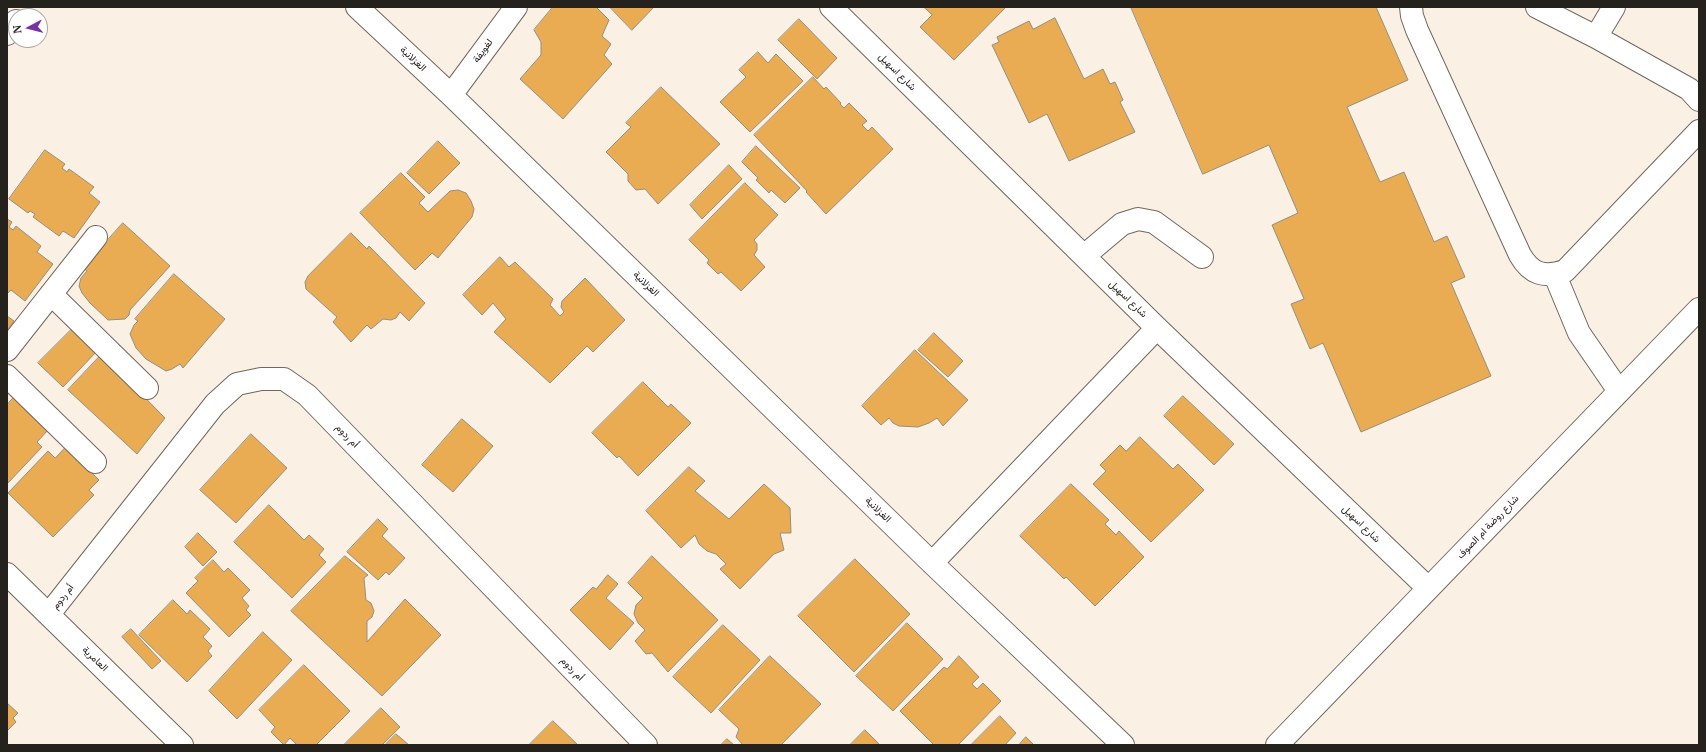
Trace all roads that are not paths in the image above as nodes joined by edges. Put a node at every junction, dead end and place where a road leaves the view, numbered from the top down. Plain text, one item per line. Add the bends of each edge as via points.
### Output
1 (357, 7) edge
2 (516, 7) edge
3 (830, 7) edge
4 (1411, 7) edge
5 (1537, 7) edge
6 (1614, 7) edge
7 (1596, 37) junction
8 (451, 95) junction
9 (1699, 100) edge
10 (1699, 131) edge
11 (96, 237) dead end
12 (1084, 256) junction
13 (1202, 257) dead end
14 (1555, 275) junction
15 (51, 294) junction
16 (1699, 309) edge
17 (1157, 328) junction
18 (7, 350) edge
19 (7, 376) edge
20 (147, 388) dead end
21 (1619, 392) junction
22 (95, 462) dead end
23 (932, 564) junction
24 (7, 574) edge
25 (1428, 588) junction
26 (49, 614) junction
27 (182, 745) edge
28 (646, 745) edge
29 (1123, 745) edge
30 (1277, 745) edge

1 - 8 street, الغزلانية
2 - 8 street, لغويفة
3 - 12 street, شارع اسهيل
4 - 14 street via 1417,30 1520,255 1525,264 1534,271 1544,275
5 - 7 street
6 - 7 street
7 - 9 street via 1689,89
8 - 23 street, الغزلانية
10 - 14 street via 1574,264
11 - 15 street
12 - 13 street via 1122,224 1138,219 1154,222
12 - 17 street, شارع اسهيل
14 - 21 street via 1579,333
15 - 18 street
15 - 20 street
16 - 21 street, شارع روضة ام الصوف
17 - 23 street
17 - 25 street, شارع اسهيل
19 - 22 street
21 - 25 street, شارع روضة ام الصوف
23 - 29 street, الغزلانية
24 - 26 street, العامرية
25 - 30 street, شارع روضة ام الصوف
26 - 27 street, العامرية
26 - 28 street, أم ردوم via 215,404 237,384 261,379 284,379 307,395

